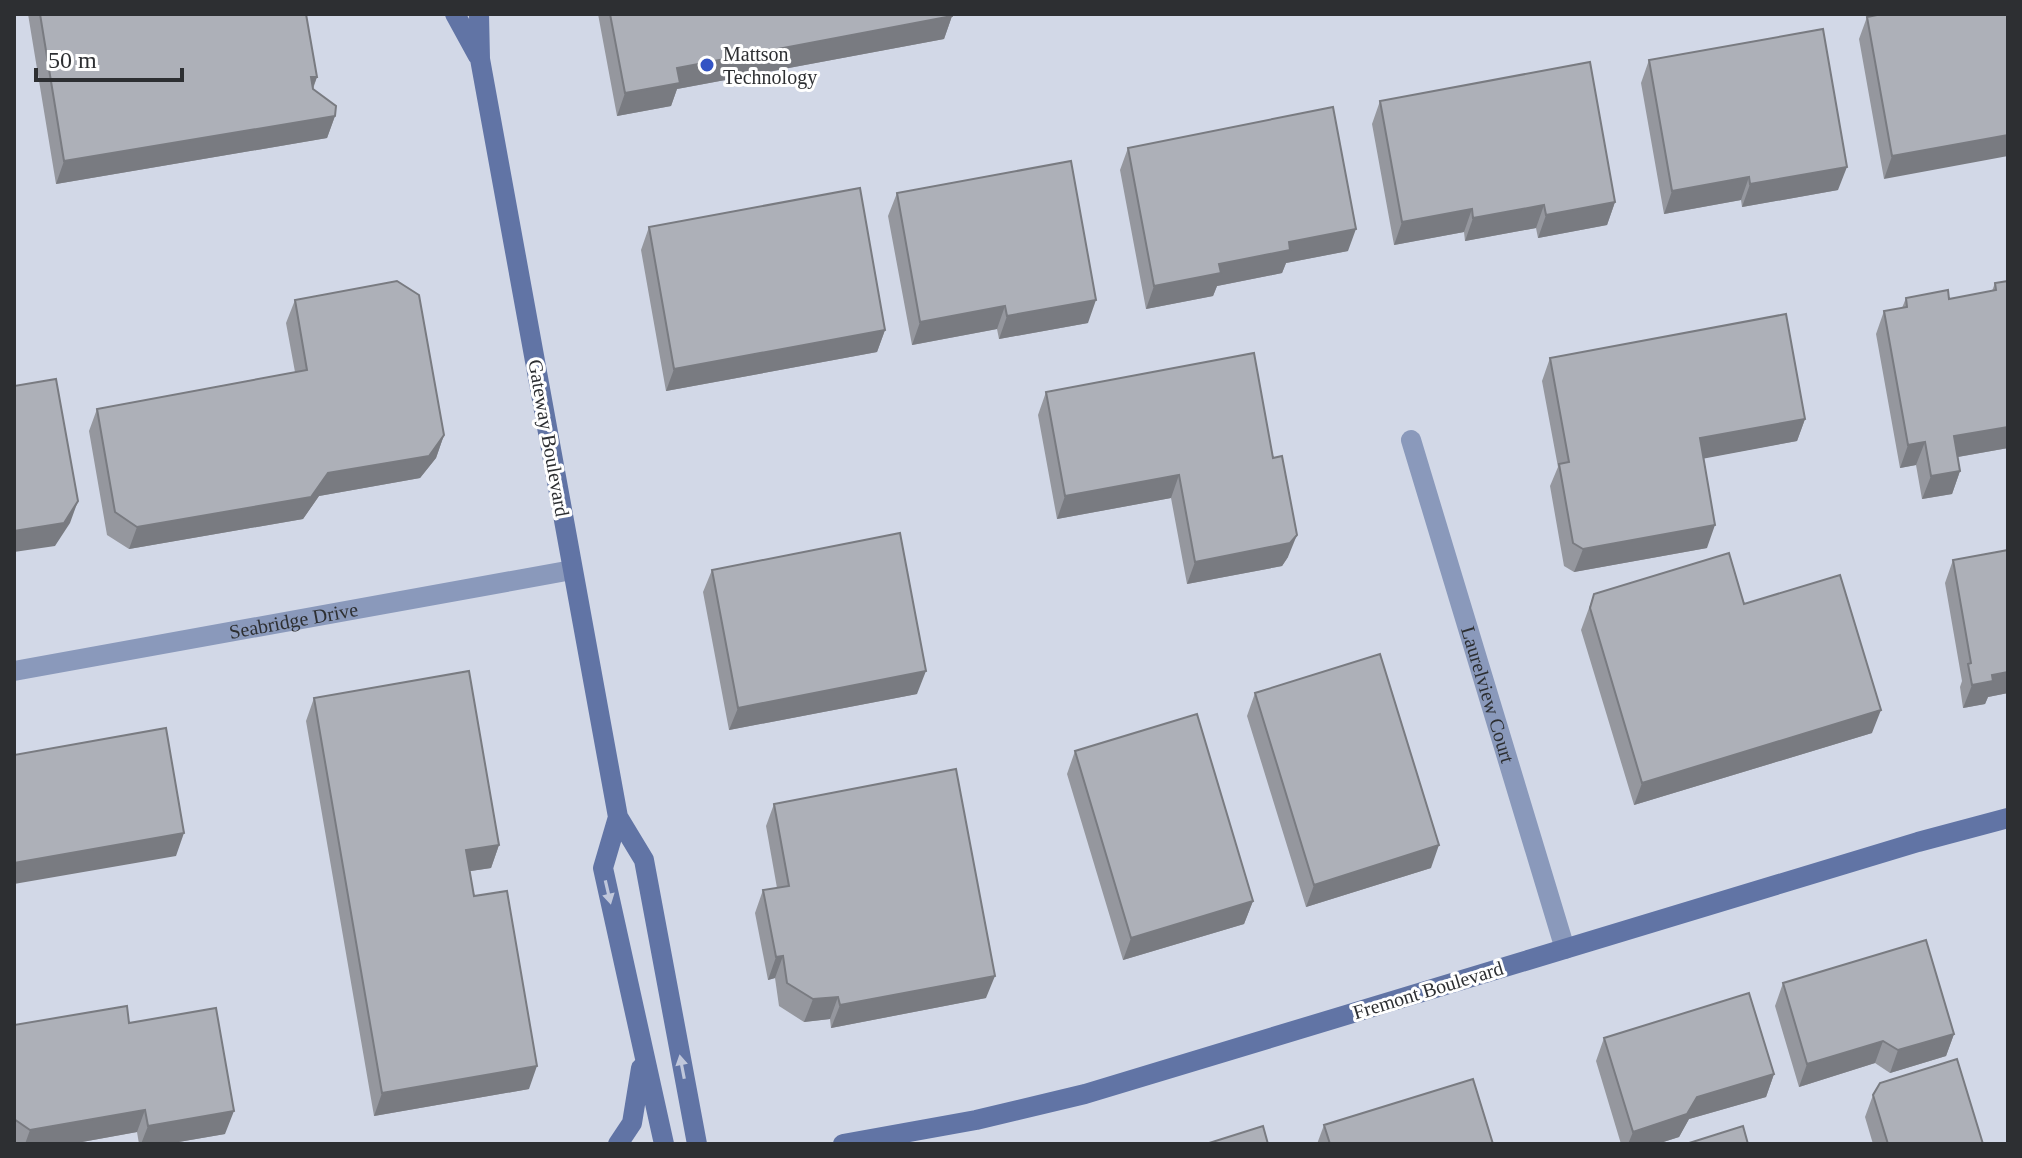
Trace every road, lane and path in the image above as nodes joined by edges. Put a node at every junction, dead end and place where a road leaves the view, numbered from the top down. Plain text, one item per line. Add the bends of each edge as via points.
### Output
1 (455, 14) edge
2 (479, 14) edge
3 (480, 59) junction
4 (1411, 440) dead end
5 (572, 570) junction
6 (14, 671) edge
7 (618, 817) junction
8 (2008, 818) edge
9 (1565, 949) junction
10 (643, 1052) junction
11 (618, 1144) edge
12 (664, 1144) edge
13 (697, 1144) edge
14 (843, 1144) edge

1 - 3 street, Gateway Boulevard
2 - 3 street, Gateway Boulevard
3 - 5 street, Gateway Boulevard
4 - 9 street, Laurelview Court
5 - 6 street, Seabridge Drive
5 - 7 street, Gateway Boulevard
7 -> 10 street, Gateway Boulevard via 603,868
13 -> 7 street, Gateway Boulevard via 644,860
8 - 9 street, Fremont Boulevard
9 - 14 street, Fremont Boulevard via 1085,1094
10 - 11 street via 632,1123
10 - 12 street, Gateway Boulevard

